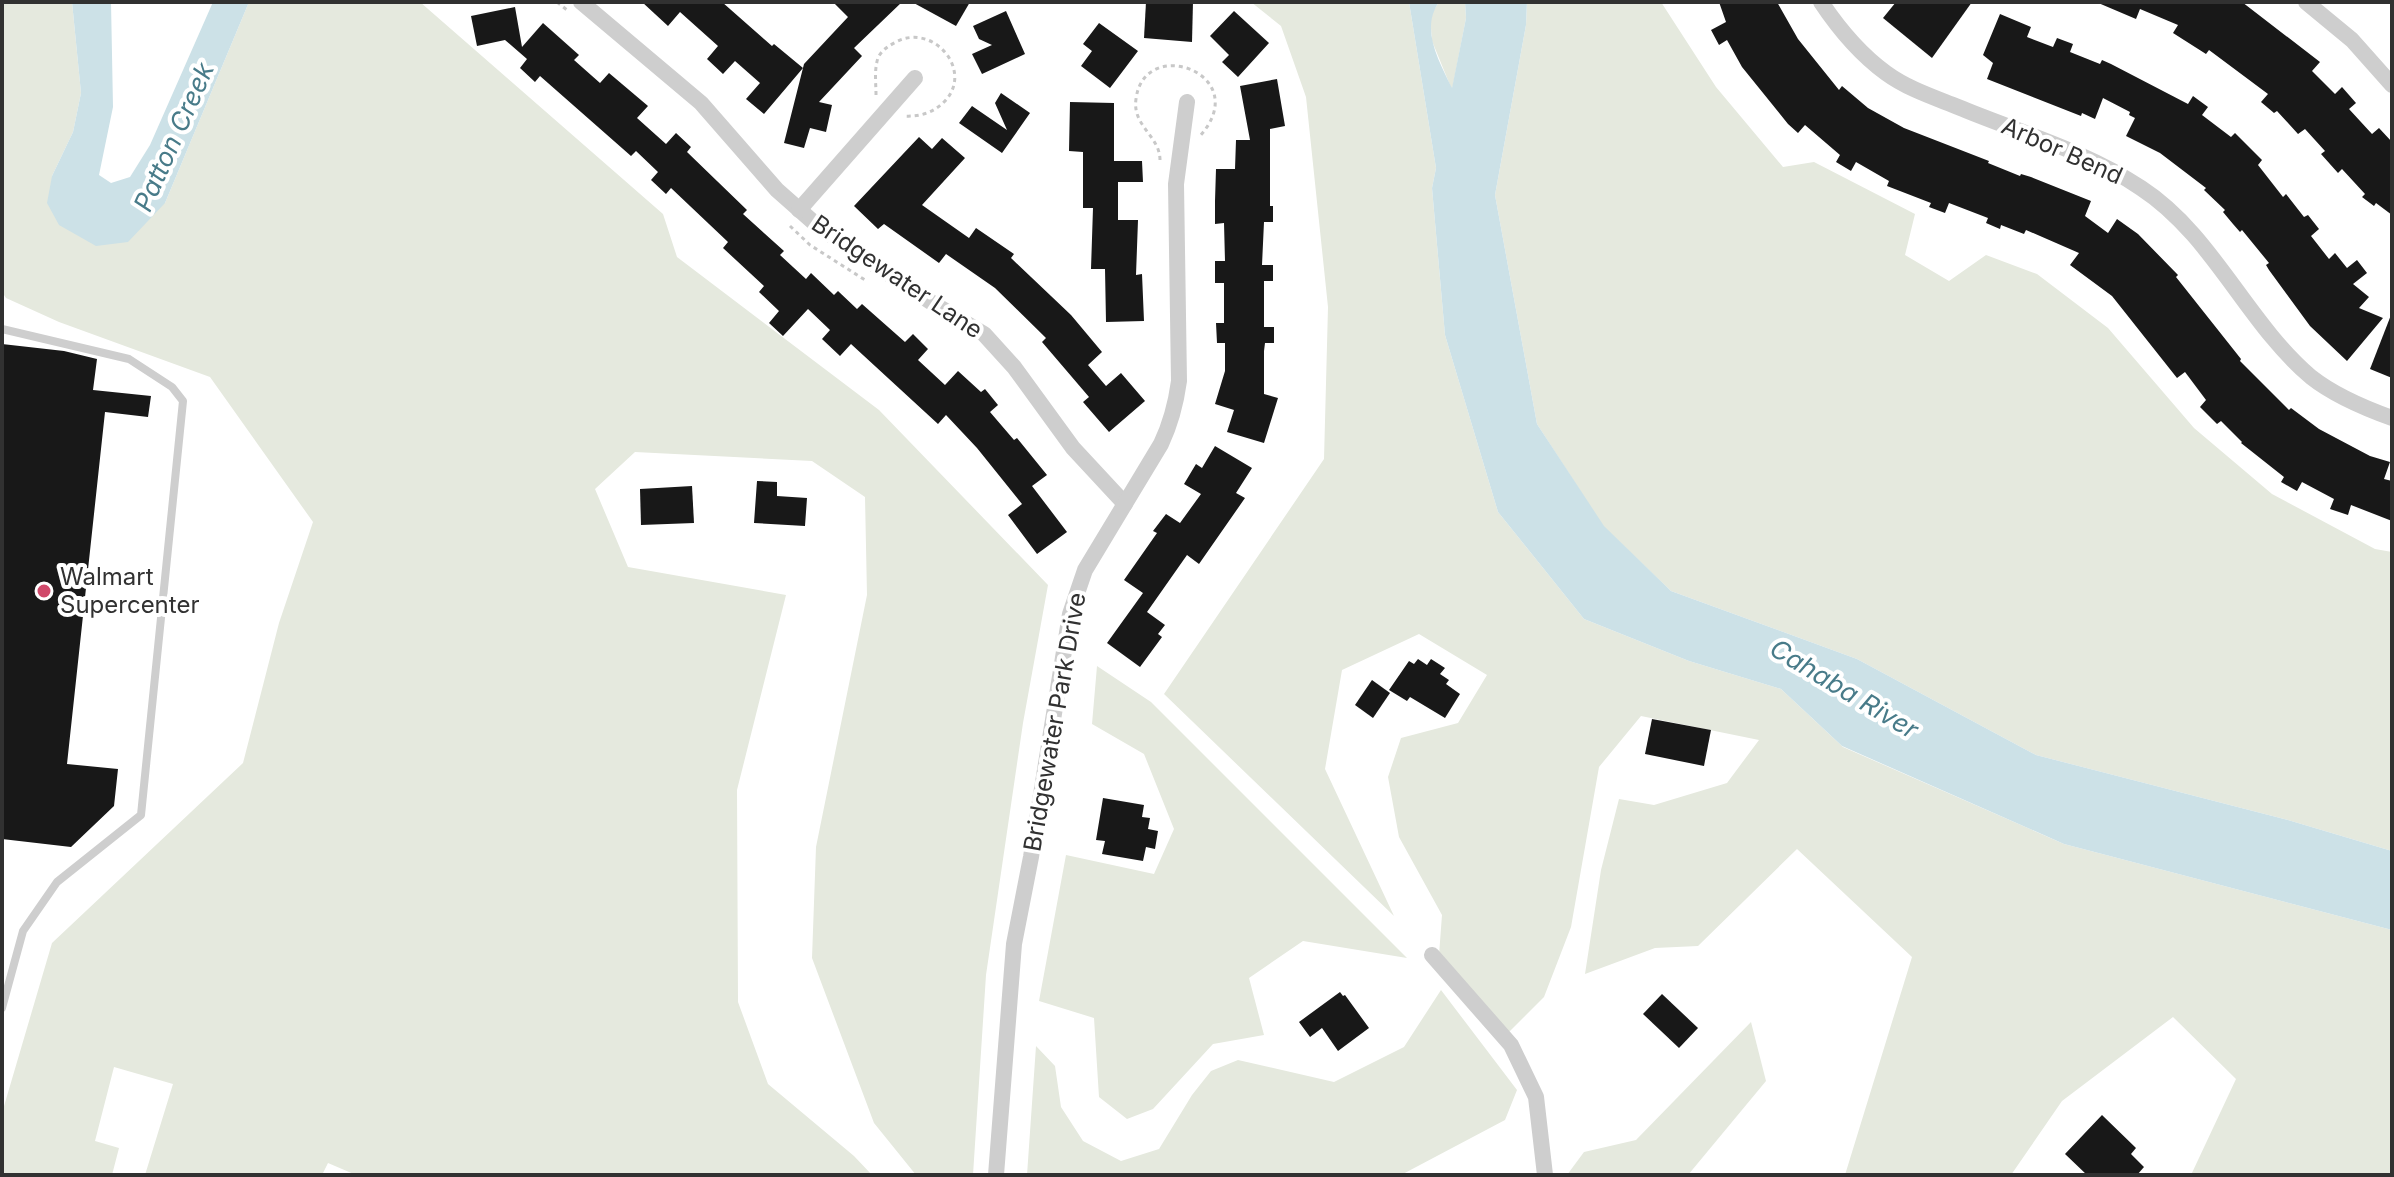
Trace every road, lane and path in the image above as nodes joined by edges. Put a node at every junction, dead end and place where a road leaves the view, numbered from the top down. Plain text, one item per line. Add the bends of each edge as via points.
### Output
1 (581, 2) edge
2 (2306, 2) edge
3 (1822, 3) edge
4 (915, 78) dead end
5 (2392, 85) edge
6 (873, 101) dead end
7 (1187, 102) dead end
8 (895, 122) dead end
9 (799, 210) junction
10 (2, 329) edge
11 (2392, 418) edge
12 (1125, 504) junction
13 (1432, 955) dead end
14 (2, 1008) edge
15 (996, 1175) edge
16 (1545, 1175) edge

1 - 9 street, Bridgewater Lane via 701,103
2 - 5 street via 2352,40
3 - 11 street, Arbor Bend via 1853,44 1899,81 2099,164 2144,189 2194,235 2281,347 2312,377 2341,397
4 - 9 street
6 - 8 path via 876,66 889,45 915,36 946,52 954,78 947,99 926,114 904,115
7 - 12 street, Bridgewater Park Drive via 1176,184 1179,381 1171,425
9 - 12 street, Bridgewater Lane via 984,334 1073,448
10 - 14 lane via 129,359 172,387 183,401 141,815 57,882 23,931
12 - 15 street, Bridgewater Park Drive via 1085,570 1070,614 1014,944
13 - 16 street via 1511,1045 1536,1097

